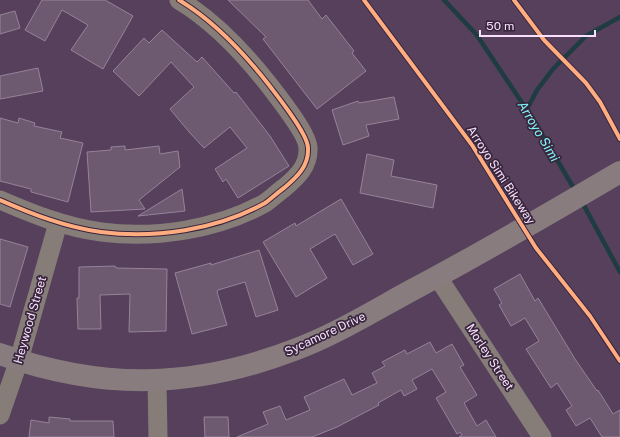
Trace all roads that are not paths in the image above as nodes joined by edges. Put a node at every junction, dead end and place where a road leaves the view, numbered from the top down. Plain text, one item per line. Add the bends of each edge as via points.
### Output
1 (179, 0) edge
2 (620, 172) edge
3 (0, 200) edge
4 (58, 223) junction
5 (438, 276) junction
6 (9, 357) edge
7 (157, 381) junction
8 (0, 415) edge
9 (158, 437) edge
10 (542, 437) edge

1 - 4 street via 224,35 290,113 307,143 307,159 302,170 295,179 265,202 227,219 179,231 141,234 100,232
2 - 5 main road, Sycamore Drive
3 - 4 street
4 - 6 street, Heywood Street
5 - 7 main road, Sycamore Drive via 349,324 294,350 236,368
5 - 10 street, Morley Street
6 - 7 main road, Sycamore Drive via 75,376 121,381
6 - 8 street, Heywood Street
7 - 9 street

